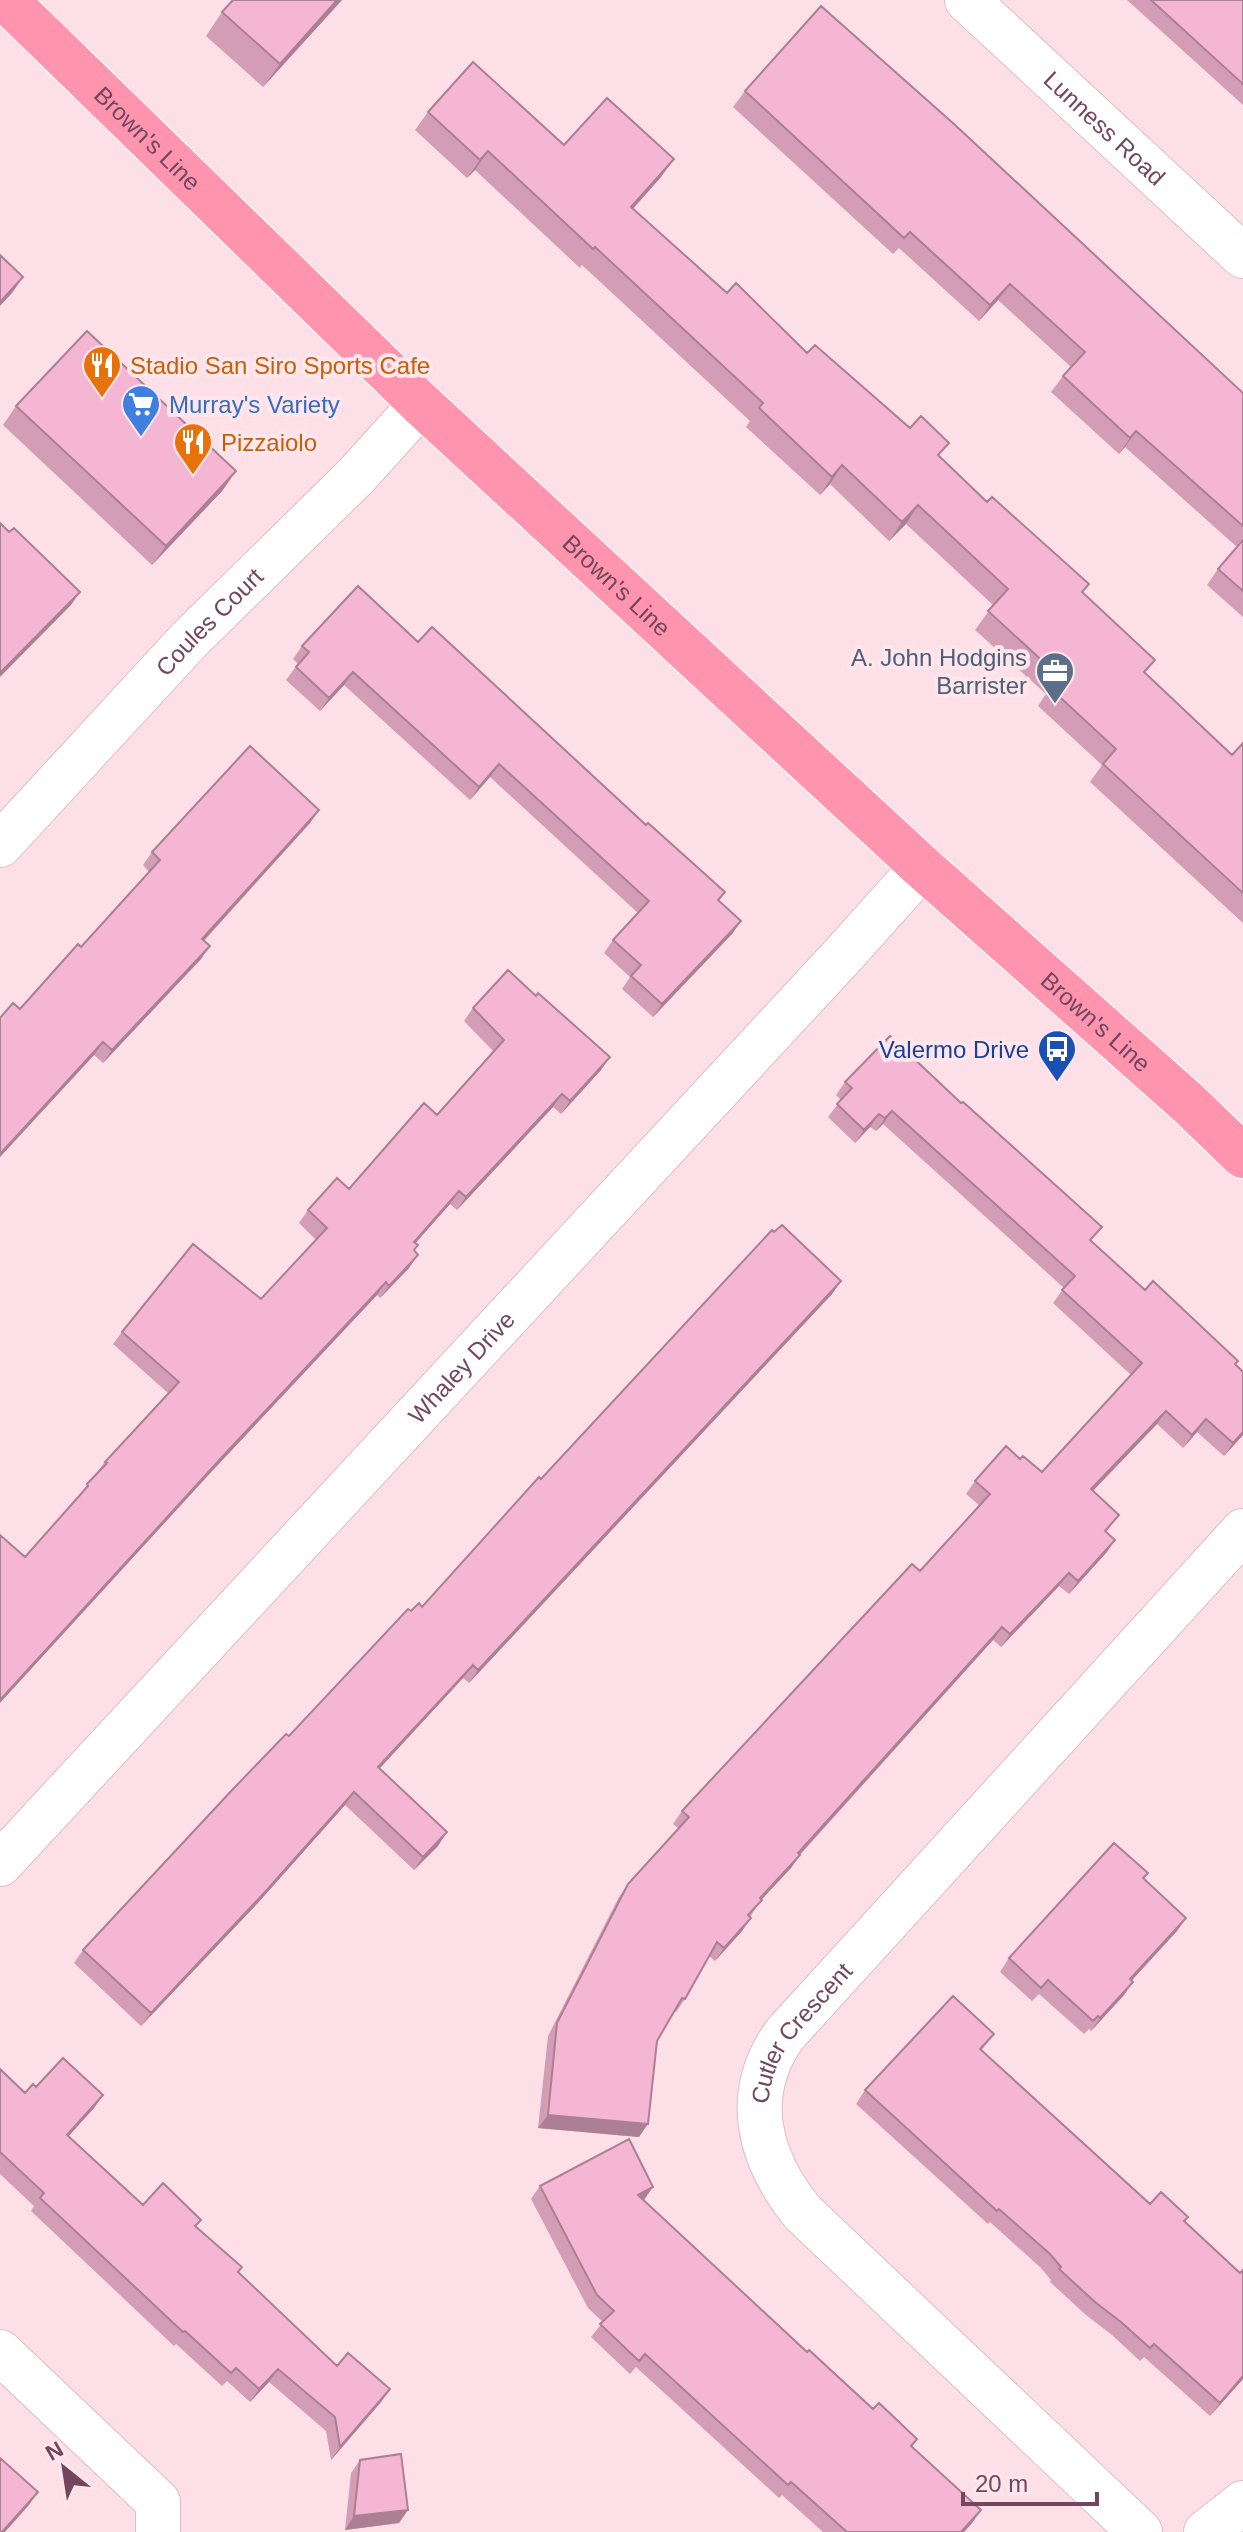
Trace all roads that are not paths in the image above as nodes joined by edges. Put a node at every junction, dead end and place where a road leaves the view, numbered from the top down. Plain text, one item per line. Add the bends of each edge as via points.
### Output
1 (6, 0) edge
2 (967, 0) edge
3 (1243, 256) edge
4 (421, 404) junction
5 (0, 845) edge
6 (922, 867) junction
7 (1242, 1153) edge
8 (1243, 1531) edge
9 (0, 1864) edge
10 (0, 2352) edge
11 (1243, 2503) edge
12 (158, 2532) edge
13 (1140, 2532) edge
14 (1206, 2532) edge

1 - 4 main road, Brown's Line
2 - 3 street, Lunness Road
4 - 5 street, Coules Court via 356,476 189,640
4 - 6 main road, Brown's Line
6 - 7 main road, Brown's Line
6 - 9 street, Whaley Drive
8 - 13 street, Cutler Crescent via 785,2034 768,2063 760,2101 768,2158 803,2213
10 - 12 street via 158,2502
11 - 14 street

